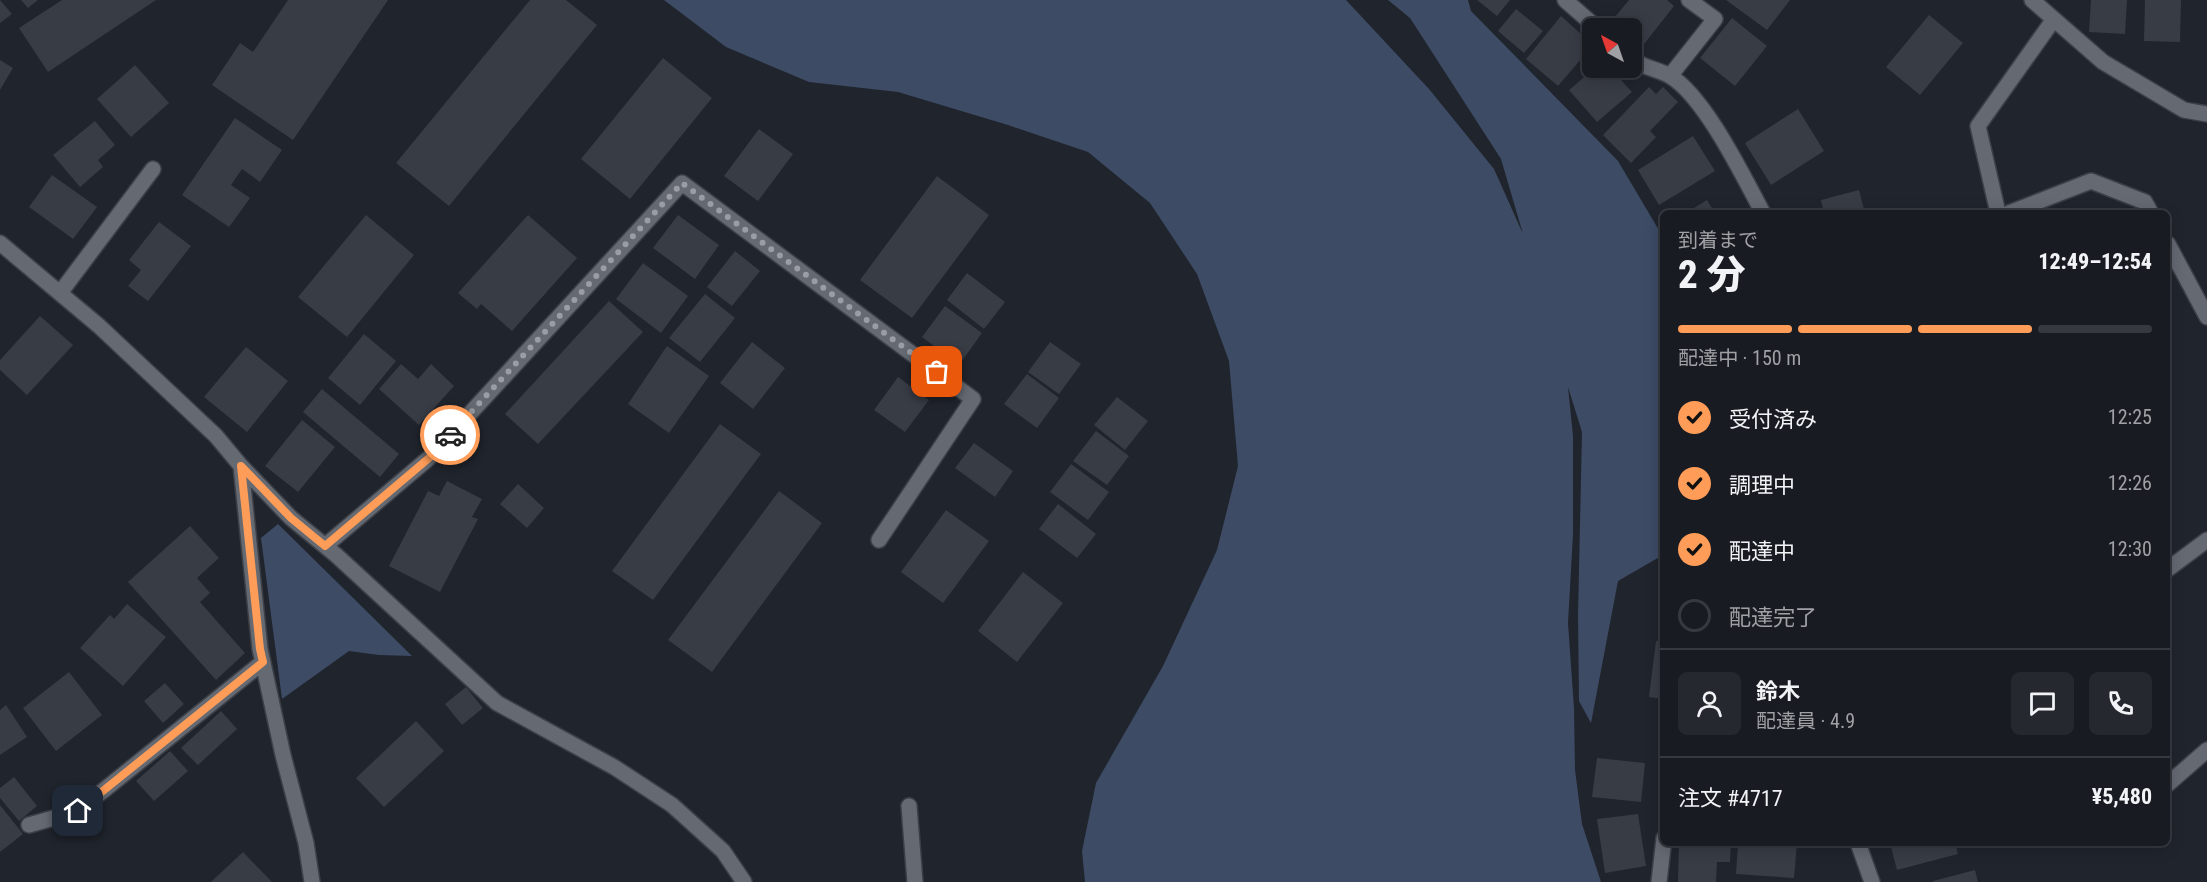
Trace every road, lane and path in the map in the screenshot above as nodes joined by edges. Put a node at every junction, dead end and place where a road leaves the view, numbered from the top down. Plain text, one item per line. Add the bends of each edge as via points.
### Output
1 (1565, 0) edge
2 (1689, 0) edge
3 (2032, 0) edge
4 (1586, 18) edge
5 (2054, 20) junction
6 (1642, 65) edge
7 (1670, 76) junction
8 (2207, 114) edge
9 (153, 170) dead end
10 (1761, 210) edge
11 (1997, 210) edge
12 (2017, 210) edge
13 (2149, 210) edge
14 (0, 243) edge
15 (2170, 248) edge
16 (60, 293) junction
17 (2207, 317) edge
18 (241, 466) junction
19 (879, 540) dead end
20 (2207, 540) edge
21 (325, 546) junction
22 (2170, 568) edge
23 (263, 662) junction
24 (2207, 750) edge
25 (2170, 781) edge
26 (909, 806) dead end
27 (29, 825) dead end
28 (1663, 846) edge
29 (1859, 846) edge
30 (312, 882) edge
31 (744, 882) edge
32 (915, 882) edge
33 (1659, 882) edge
34 (1872, 882) edge

1 - 4 street
2 - 7 street via 1714,19
3 - 5 street
5 - 8 street via 2103,62 2184,110
5 - 11 street via 1978,126
6 - 7 street
7 - 10 street via 1691,94 1724,141
9 - 16 street
12 - 13 street via 2091,181 2145,202
14 - 16 street
15 - 17 street
16 - 18 street via 182,402
18 - 21 street via 291,518
18 - 23 street
19 - 21 street via 973,399 682,183 429,458
20 - 22 street
21 - 31 street via 497,703 614,766 672,806 723,851
23 - 27 street via 78,811
23 - 30 street
24 - 25 street
26 - 32 street
28 - 33 street
29 - 34 street

